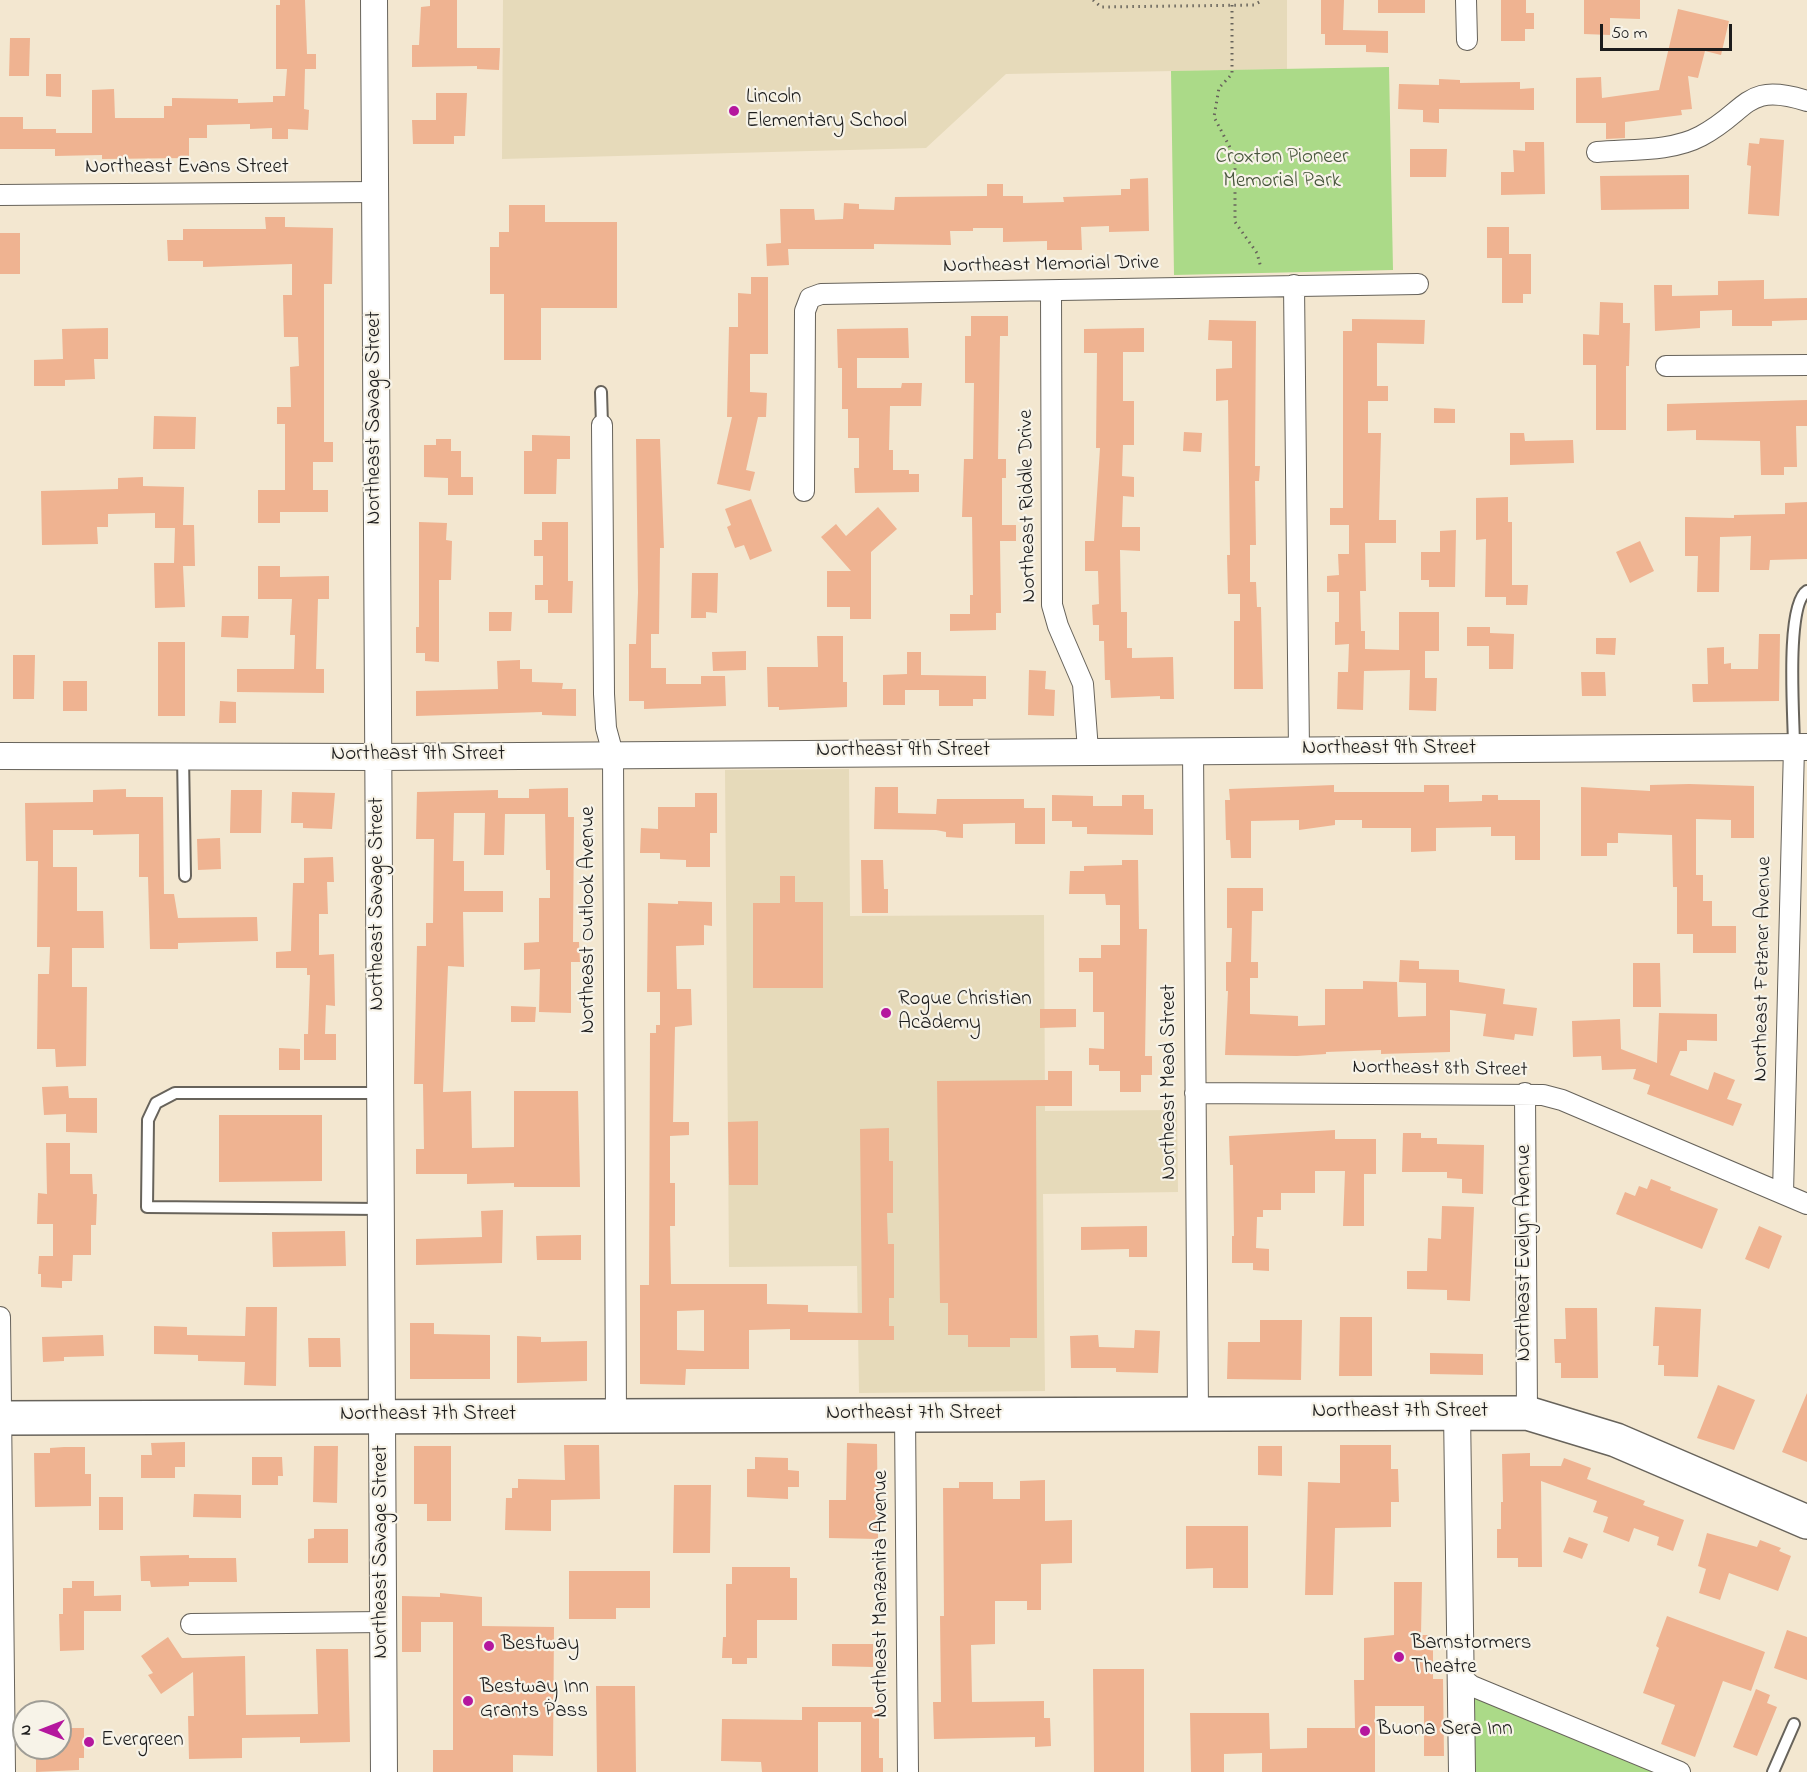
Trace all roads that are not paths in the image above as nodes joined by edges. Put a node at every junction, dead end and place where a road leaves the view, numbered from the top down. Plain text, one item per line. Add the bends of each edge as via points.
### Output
1 (374, 0) edge
2 (1466, 0) edge
3 (1467, 40) dead end
4 (1807, 101) edge
5 (1597, 152) dead end
6 (375, 192) junction
7 (0, 195) edge
8 (1418, 284) dead end
9 (1294, 285) junction
10 (1052, 291) junction
11 (1807, 365) edge
12 (1666, 366) dead end
13 (601, 392) dead end
14 (602, 425) joint
15 (804, 491) dead end
16 (1807, 591) edge
17 (1801, 747) edge
18 (1088, 750) junction
19 (1193, 750) junction
20 (1299, 751) junction
21 (613, 754) junction
22 (183, 755) junction
23 (0, 756) edge
24 (378, 757) junction
25 (184, 876) dead end
26 (380, 1093) junction
27 (1196, 1093) junction
28 (1525, 1093) junction
29 (1783, 1193) junction
30 (1807, 1204) edge
31 (380, 1209) junction
32 (0, 1317) edge
33 (1457, 1412) junction
34 (1527, 1413) junction
35 (1198, 1414) junction
36 (905, 1415) junction
37 (382, 1416) junction
38 (616, 1416) junction
39 (0, 1418) edge
40 (1807, 1522) edge
41 (383, 1622) junction
42 (191, 1624) dead end
43 (1461, 1678) junction
44 (1794, 1724) dead end
45 (5, 1772) edge
46 (384, 1772) edge
47 (908, 1772) edge
48 (1461, 1772) edge
49 (1680, 1772) edge
50 (1773, 1772) edge

1 - 6 street, Northeast Savage Street
2 - 3 street
4 - 5 street via 1770,93 1749,101 1701,136 1670,146
6 - 7 street, Northeast Evans Street
6 - 24 street, Northeast Savage Street
8 - 9 street, Northeast Memorial Drive
9 - 10 street, Northeast Memorial Drive
9 - 20 street
10 - 15 street, Northeast Memorial Drive via 821,294 810,298 805,312
10 - 18 street, Northeast Riddle Drive via 1052,605 1083,684
11 - 12 street
13 - 14 lane
14 - 21 street, Northeast Outlook Avenue via 604,694 606,728
16 - 17 lane via 1796,604 1793,625
17 - 20 street, Northeast 9th Street
17 - 29 street, Northeast Fetzner Avenue
18 - 19 street, Northeast 9th Street
18 - 21 street, Northeast 9th Street
19 - 20 street, Northeast 9th Street
19 - 27 street, Northeast Mead Street
21 - 24 street, Northeast 9th Street
21 - 38 street, Northeast Outlook Avenue
22 - 23 street, Northeast 9th Street
22 - 24 street, Northeast 9th Street
22 - 25 lane
24 - 26 street, Northeast Savage Street
26 - 31 street, Northeast Savage Street
26 - 31 lane via 175,1093 156,1102 148,1119 147,1207
27 - 28 street, Northeast 8th Street
27 - 35 street, Northeast Mead Street
28 - 29 street, Northeast 8th Street via 1562,1100
28 - 34 street, Northeast Evelyn Avenue
29 - 30 street, Northeast 8th Street
31 - 37 street, Northeast Savage Street
32 - 39 street
33 - 34 highway, Northeast 7th Street
33 - 35 highway, Northeast 7th Street
33 - 43 street
34 - 40 highway, Northeast 7th Street via 1616,1440
35 - 36 highway, Northeast 7th Street
36 - 38 highway, Northeast 7th Street
36 - 47 street, Northeast Manzanita Avenue
37 - 38 highway, Northeast 7th Street
37 - 39 highway, Northeast 7th Street
37 - 41 street, Northeast Savage Street
39 - 45 street
41 - 42 street
41 - 46 street, Northeast Savage Street
43 - 48 street
43 - 49 street via 1472,1686
44 - 50 lane

